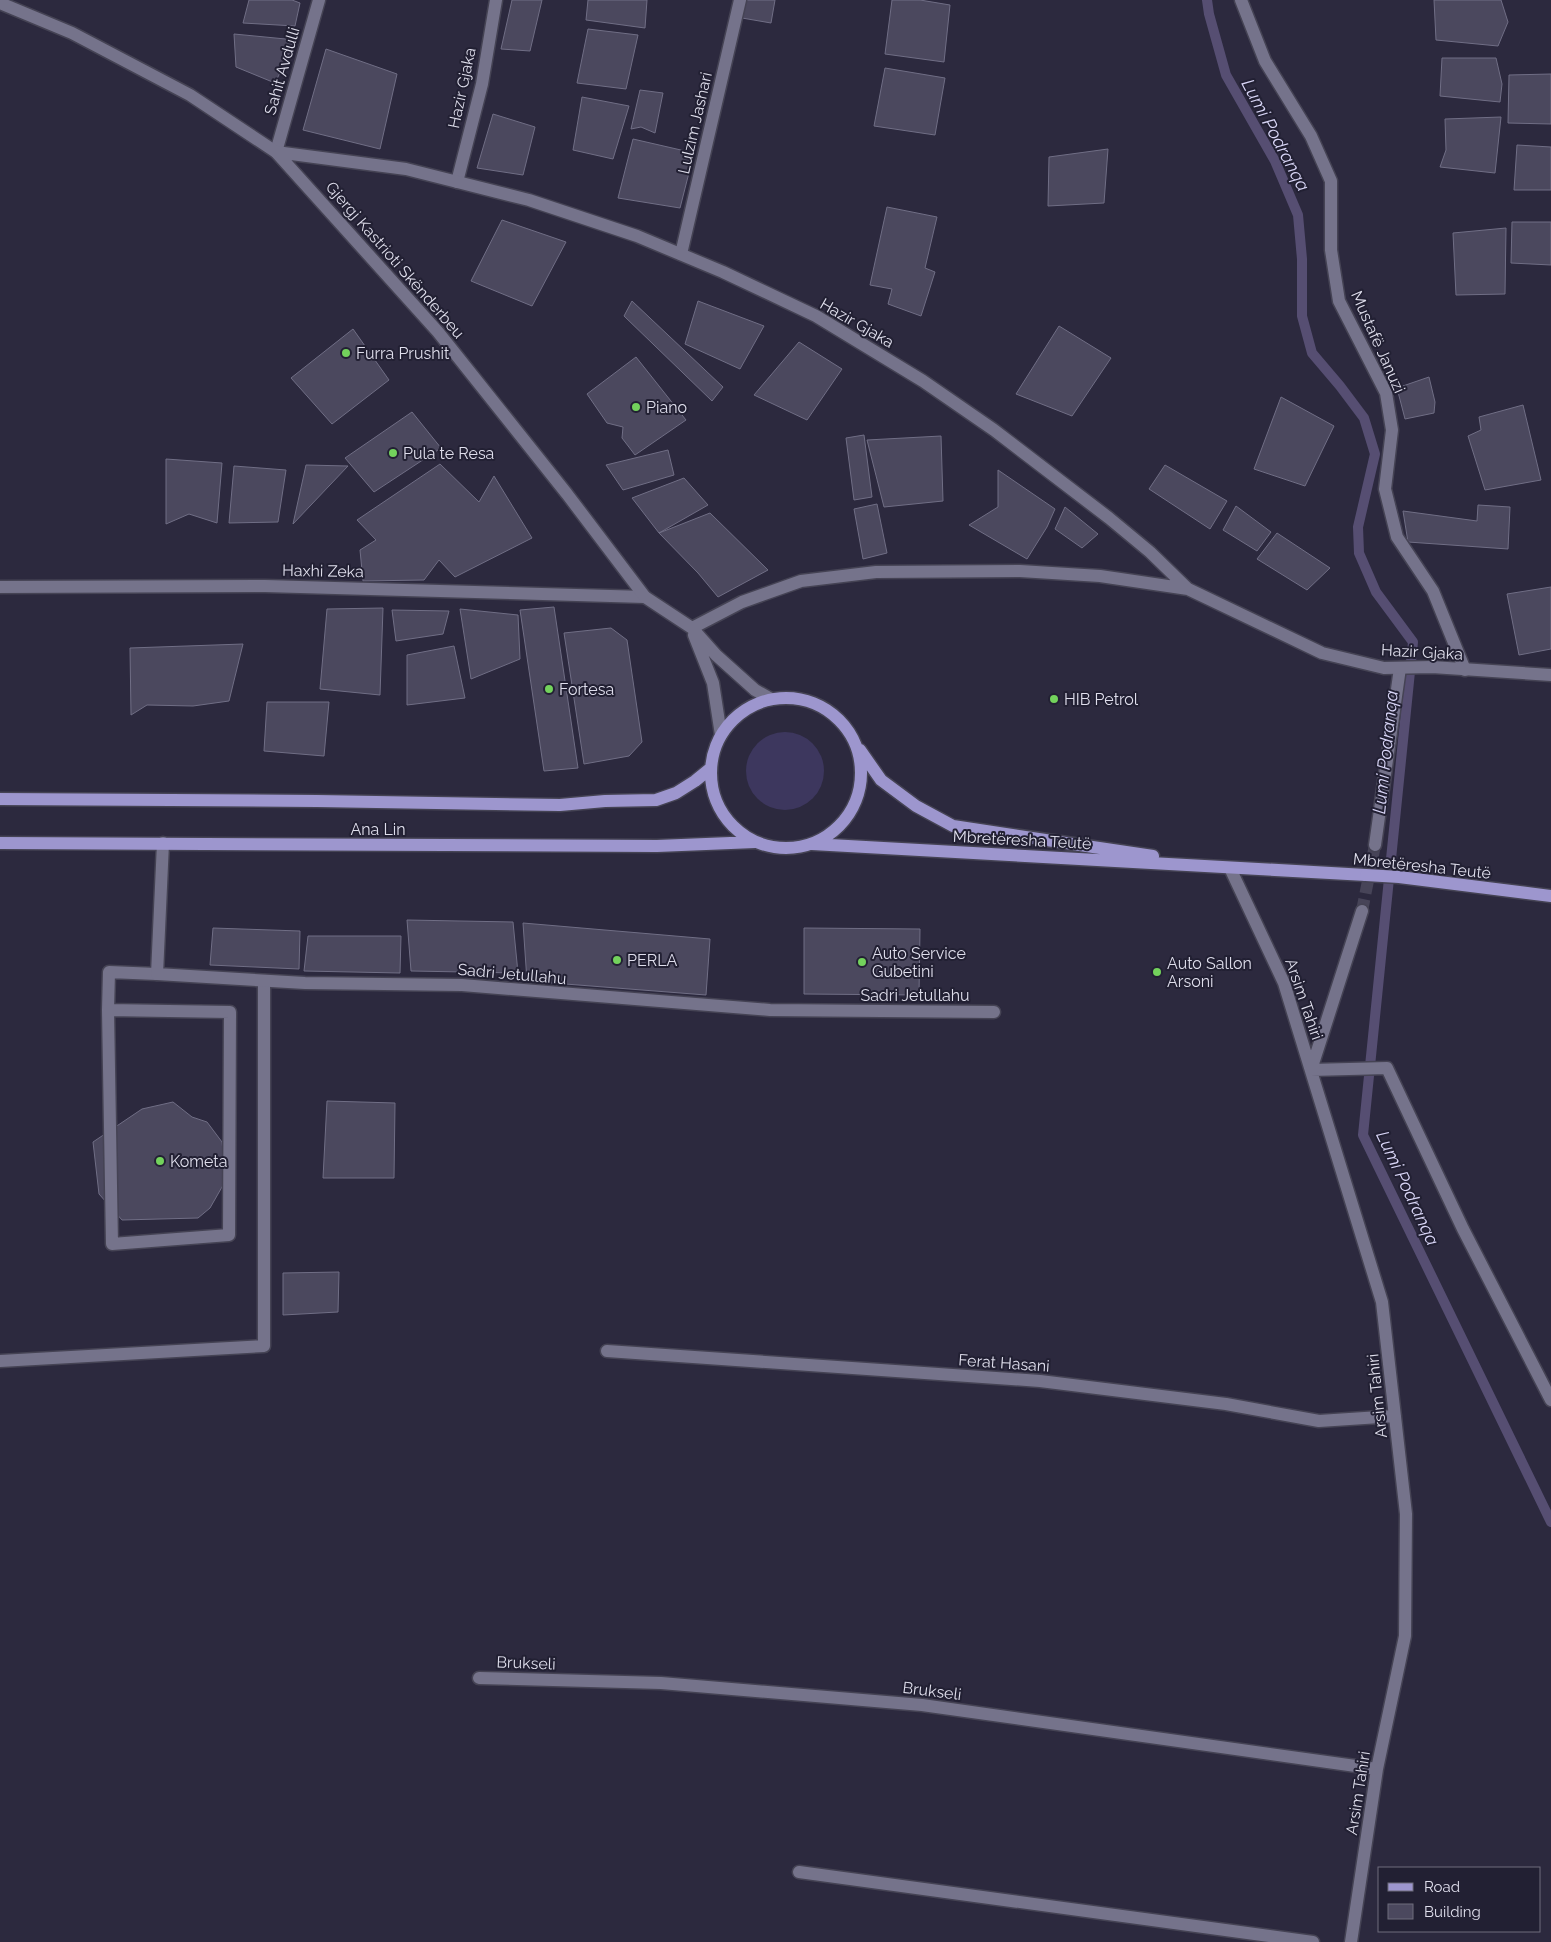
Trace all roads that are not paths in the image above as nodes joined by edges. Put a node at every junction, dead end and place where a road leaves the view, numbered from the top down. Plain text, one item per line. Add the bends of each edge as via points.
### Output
1 (319, 0) edge
2 (496, 0) edge
3 (740, 0) edge
4 (1241, 0) edge
5 (0, 3) edge
6 (276, 152) junction
7 (457, 182) junction
8 (681, 254) junction
9 (0, 587) edge
10 (1188, 589) junction
11 (645, 597) junction
12 (692, 628) junction
13 (1400, 668) junction
14 (1465, 670) junction
15 (1551, 675) edge
16 (771, 699) junction
17 (721, 735) junction
18 (856, 745) junction
19 (711, 768) junction
20 (0, 799) edge
21 (755, 842) junction
22 (0, 843) edge
23 (163, 843) junction
24 (812, 844) junction
25 (1375, 845) tunnel mouth
26 (1230, 868) junction
27 (1551, 896) edge
28 (1362, 912) tunnel mouth
29 (157, 974) junction
30 (264, 980) junction
31 (108, 1010) junction
32 (994, 1012) dead end
33 (1311, 1070) junction
34 (607, 1351) dead end
35 (0, 1361) edge
36 (1551, 1400) edge
37 (1395, 1416) junction
38 (479, 1678) dead end
39 (1377, 1769) junction
40 (799, 1872) dead end
41 (1313, 1942) edge
42 (1352, 1942) edge

1 - 6 street, Sahit Avdulli
2 - 7 street, Hazir Gjaka via 482,84
3 - 8 street, Lulzim Jashari
4 - 14 street, Mustafë Januzi via 1265,60 1311,136 1331,181 1331,250 1339,301 1386,393 1392,430 1385,489 1397,537 1433,591
5 - 6 street, Gjergj Kastrioti Skënderbeu via 72,33 190,95
6 - 7 street, Hazir Gjaka via 406,169
6 - 11 street, Gjergj Kastrioti Skënderbeu via 438,332
7 - 8 street, Hazir Gjaka via 529,200
8 - 10 street, Hazir Gjaka via 816,316 923,381 1110,518
9 - 11 street, Haxhi Zeka via 265,586
10 - 12 street, Hazir Gjaka via 1100,576 1020,571 876,572 801,582 742,602
10 - 13 street, Hazir Gjaka via 1322,653 1384,668
11 - 12 street, Gjergj Kastrioti Skënderbeu
12 - 16 street, Gjergj Kastrioti Skënderbeu via 729,667 755,690
12 - 17 street via 713,683
13 - 14 street, Hazir Gjaka
13 - 25 street
14 - 15 street, Hazir Gjaka
16 - 17 main road via 742,712
16 - 18 main road via 788,697 822,706 848,729
17 - 19 main road
18 - 24 main road via 861,778 851,811 827,836
18 - 26 main road, Mbretëresha Teutë via 881,780 916,806 954,826
19 - 20 main road, Ana Lin via 676,793 656,800 560,805
19 - 21 main road via 711,784 721,812 730,824
21 - 23 main road, Ana Lin via 628,846
21 - 24 main road via 774,848
22 - 23 main road, Ana Lin
23 - 29 street
24 - 26 main road, Mbretëresha Teutë
26 - 27 main road, Mbretëresha Teutë, bridge via 1366,875
26 - 33 street, Arsim Tahiri via 1284,983
28 - 33 street
29 - 30 street, Sadri Jetullahu
29 - 31 street, Sadri Jetullahu via 109,972
30 - 32 street, Sadri Jetullahu via 462,985 770,1010
30 - 35 street via 264,1346
31 - 31 street via 230,1012 229,1235 112,1244
33 - 36 street via 1387,1068 1463,1229
33 - 37 street, Arsim Tahiri via 1382,1302
34 - 37 street, Ferat Hasani via 1040,1382 1226,1404 1319,1421
37 - 39 street, Arsim Tahiri via 1406,1514 1406,1636
38 - 39 street, Brukseli via 662,1683 922,1705
39 - 42 street, Arsim Tahiri
40 - 41 street

